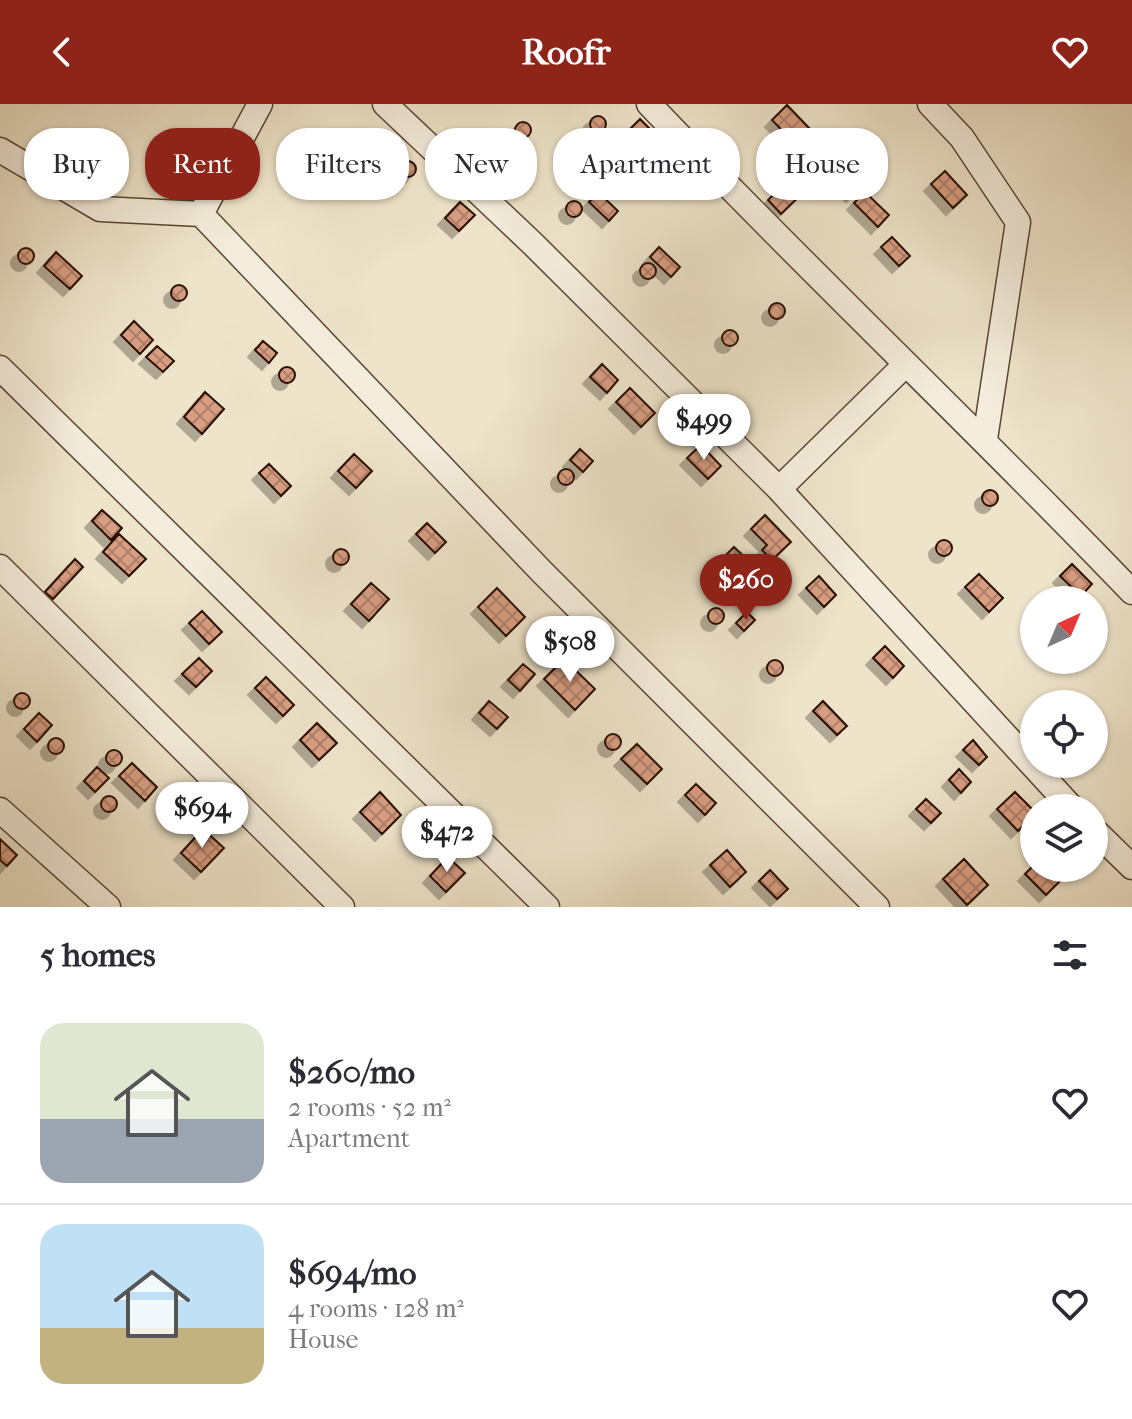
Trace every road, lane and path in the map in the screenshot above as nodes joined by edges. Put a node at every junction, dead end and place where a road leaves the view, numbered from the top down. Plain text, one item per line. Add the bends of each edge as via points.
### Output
1 (260, 104) edge
2 (385, 104) edge
3 (649, 104) edge
4 (930, 104) edge
5 (949, 104) edge
6 (962, 138) junction
7 (0, 150) edge
8 (201, 214) junction
9 (905, 365) junction
10 (0, 368) edge
11 (985, 439) junction
12 (779, 489) junction
13 (0, 567) edge
14 (1132, 592) edge
15 (1059, 794) edge
16 (0, 810) edge
17 (1108, 844) edge
18 (1132, 867) edge
19 (340, 906) edge
20 (108, 907) edge
21 (547, 907) edge
22 (877, 907) edge

1 - 8 street
2 - 12 street
3 - 9 street
4 - 6 street
5 - 6 street
6 - 11 street via 1018,222
7 - 8 street via 100,209
8 - 22 street via 542,572
9 - 11 street
9 - 12 street
10 - 21 street
11 - 14 street
12 - 15 street
13 - 19 street
16 - 20 street
17 - 18 street

